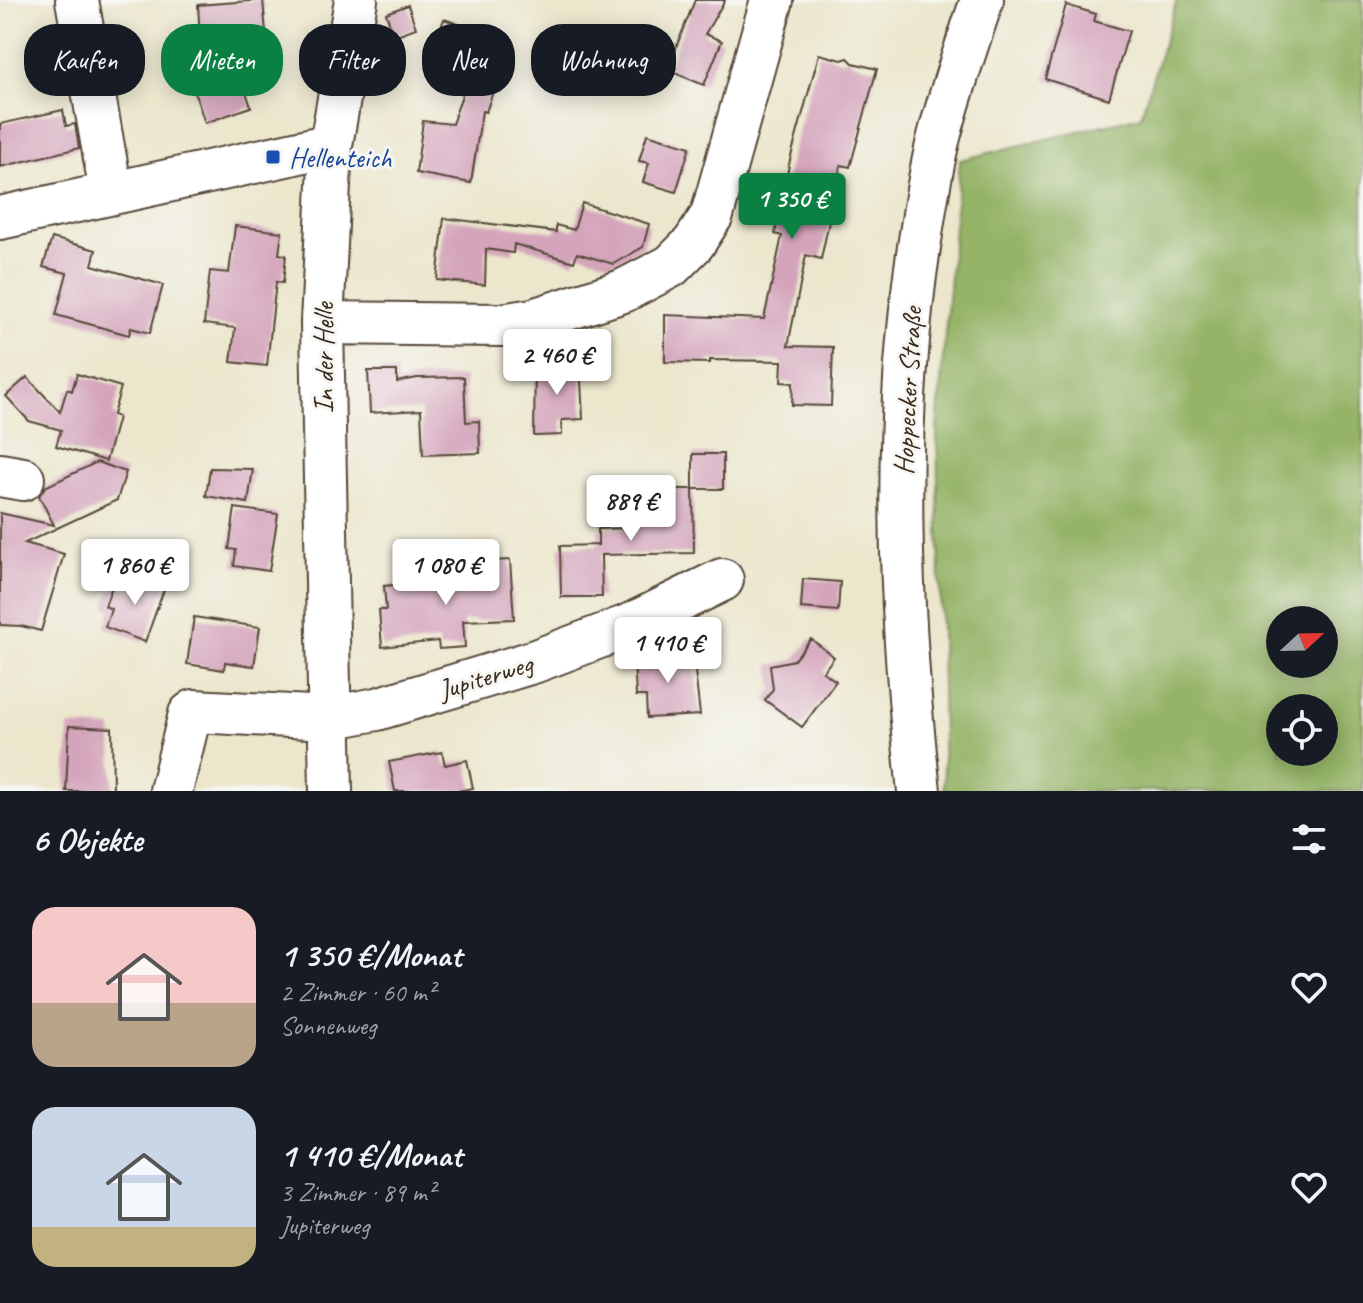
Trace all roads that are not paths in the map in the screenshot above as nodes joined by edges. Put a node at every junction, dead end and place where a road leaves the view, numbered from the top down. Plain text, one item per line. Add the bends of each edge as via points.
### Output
1 (77, 0) edge
2 (356, 0) edge
3 (772, 0) edge
4 (982, 0) edge
5 (331, 145) junction
6 (111, 192) junction
7 (0, 218) edge
8 (322, 323) junction
9 (722, 580) dead end
10 (329, 718) junction
11 (171, 791) edge
12 (331, 791) edge
13 (919, 791) edge

1 - 6 street
2 - 5 street, In der Helle
3 - 8 street via 712,215 671,266 623,291 517,323
4 - 13 street, Hoppecker Straße via 937,149 906,349 902,563
5 - 6 street
5 - 8 street, In der Helle
6 - 7 street
8 - 10 street, In der Helle
9 - 10 street, Jupiterweg via 628,626 533,662 377,709
10 - 11 street via 194,711
10 - 12 street, In der Helle

